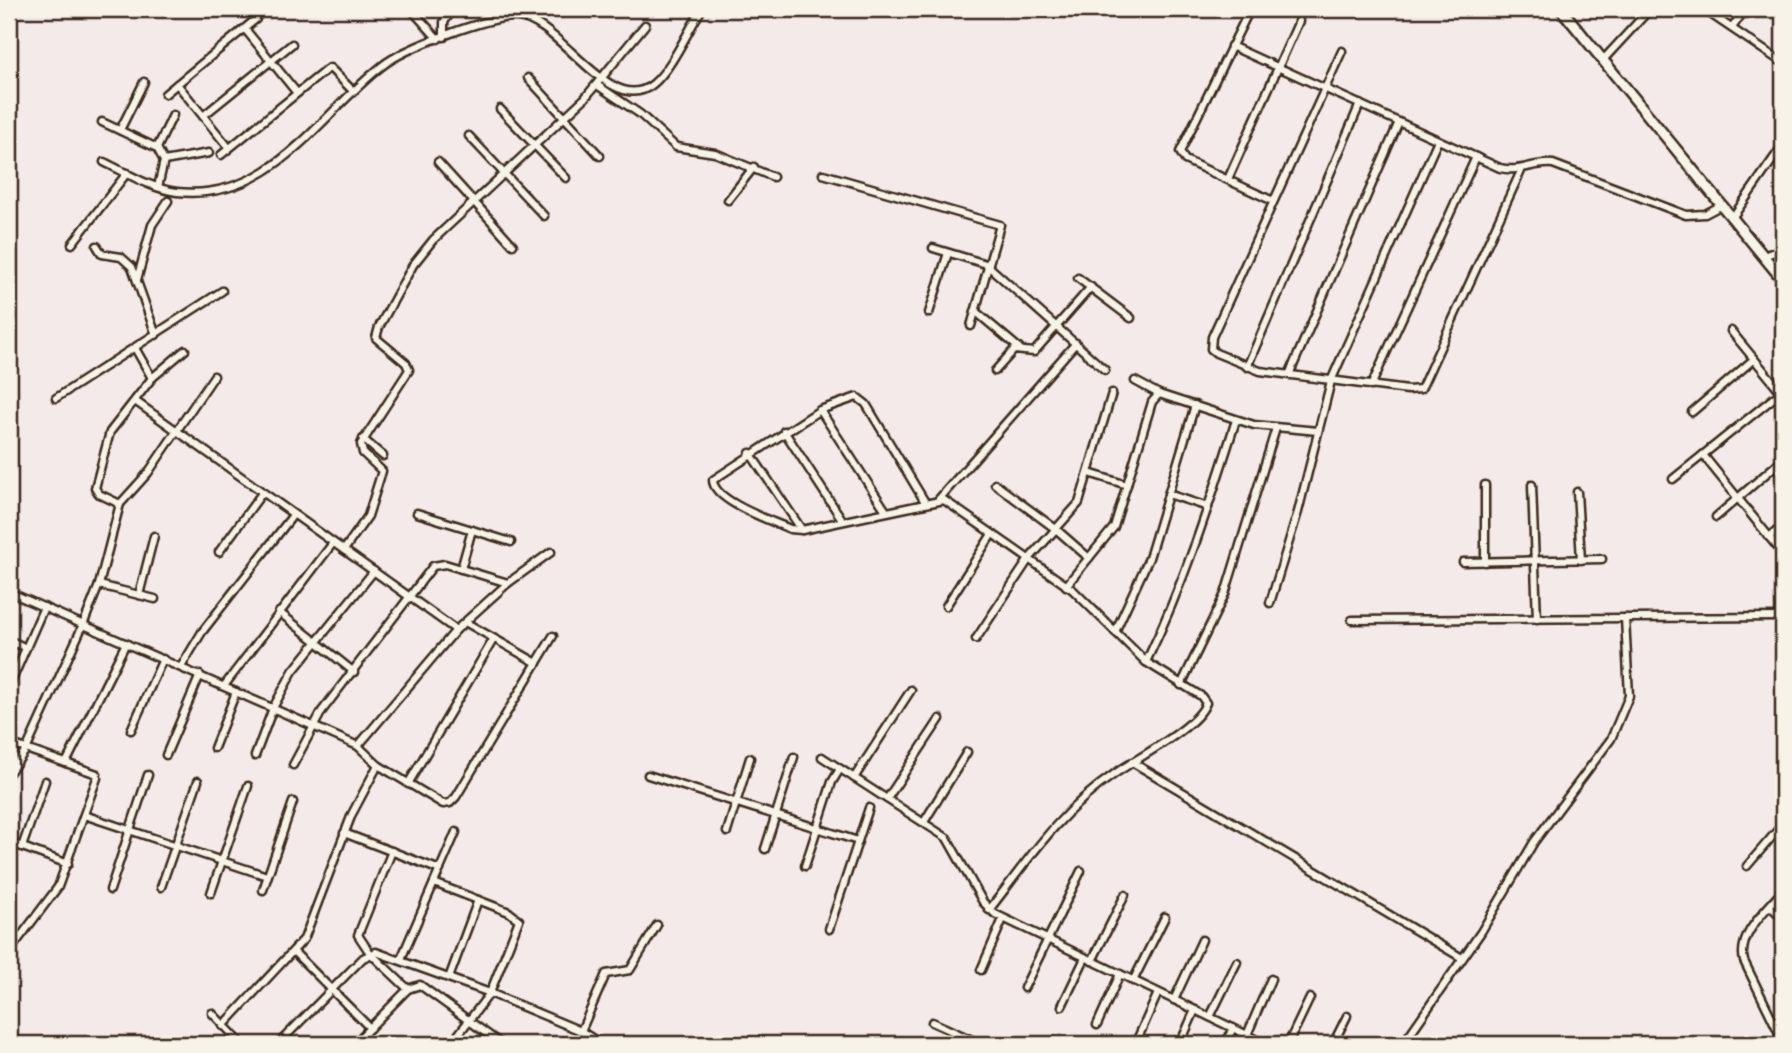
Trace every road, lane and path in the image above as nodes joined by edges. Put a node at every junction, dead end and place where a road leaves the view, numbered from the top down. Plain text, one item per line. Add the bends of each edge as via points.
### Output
1 (411, 9) edge
2 (453, 9) edge
3 (702, 9) edge
4 (1250, 9) edge
5 (1561, 9) edge
6 (1650, 9) edge
7 (1703, 9) edge
8 (1745, 9) edge
9 (256, 19) dead end
10 (1299, 20) dead end
11 (646, 25) dead end
12 (1732, 28) junction
13 (244, 29) junction
14 (441, 38) junction
15 (292, 44) dead end
16 (1231, 46) junction
17 (1342, 51) dead end
18 (1783, 51) edge
19 (272, 60) junction
20 (1603, 60) junction
21 (1781, 61) edge
22 (1278, 67) junction
23 (528, 78) dead end
24 (603, 78) junction
25 (144, 82) dead end
26 (177, 84) junction
27 (597, 85) junction
28 (1325, 88) junction
29 (353, 91) junction
30 (298, 93) junction
31 (165, 94) dead end
32 (1360, 104) junction
33 (500, 109) dead end
34 (173, 115) dead end
35 (203, 116) junction
36 (563, 118) junction
37 (103, 122) dead end
38 (1399, 122) junction
39 (120, 131) junction
40 (469, 136) dead end
41 (1438, 140) junction
42 (534, 145) junction
43 (1783, 145) edge
44 (157, 148) junction
45 (229, 148) junction
46 (209, 153) dead end
47 (220, 155) dead end
48 (600, 156) dead end
49 (1476, 157) junction
50 (164, 161) junction
51 (104, 162) dead end
52 (438, 162) dead end
53 (754, 167) junction
54 (1521, 171) junction
55 (127, 173) junction
56 (504, 173) junction
57 (823, 174) dead end
58 (773, 177) dead end
59 (566, 178) dead end
60 (1227, 180) junction
61 (158, 187) junction
62 (728, 200) dead end
63 (168, 201) dead end
64 (473, 201) junction
65 (1273, 201) junction
66 (1722, 205) junction
67 (544, 216) dead end
68 (1732, 218) junction
69 (72, 244) dead end
70 (513, 245) dead end
71 (97, 246) dead end
72 (933, 248) dead end
73 (1783, 249) edge
74 (948, 253) junction
75 (1763, 256) junction
76 (988, 265) junction
77 (1078, 278) dead end
78 (137, 280) junction
79 (1783, 280) edge
80 (1091, 287) junction
81 (222, 292) dead end
82 (975, 311) junction
83 (929, 313) dead end
84 (1131, 318) dead end
85 (971, 326) dead end
86 (1057, 326) junction
87 (1731, 331) dead end
88 (156, 335) junction
89 (1076, 343) junction
90 (135, 348) junction
91 (185, 350) dead end
92 (1021, 351) junction
93 (1754, 359) junction
94 (1247, 367) junction
95 (1105, 370) dead end
96 (995, 371) dead end
97 (1289, 375) junction
98 (214, 376) dead end
99 (152, 377) junction
100 (1331, 381) junction
101 (1135, 382) dead end
102 (1371, 386) junction
103 (1112, 393) dead end
104 (1159, 394) junction
105 (1782, 394) edge
106 (56, 398) dead end
107 (135, 401) junction
108 (1195, 405) junction
109 (820, 410) junction
110 (1692, 412) dead end
111 (1236, 420) junction
112 (1276, 428) junction
113 (177, 431) junction
114 (784, 431) junction
115 (1318, 432) junction
116 (363, 439) junction
117 (750, 453) junction
118 (1703, 455) junction
119 (383, 456) dead end
120 (1783, 459) edge
121 (1089, 473) junction
122 (1673, 479) dead end
123 (995, 484) dead end
124 (1127, 485) junction
125 (1485, 485) dead end
126 (1532, 485) dead end
127 (1577, 492) dead end
128 (262, 493) junction
129 (1168, 494) junction
130 (1736, 498) junction
131 (939, 499) junction
132 (925, 502) junction
133 (120, 504) junction
134 (1208, 507) junction
135 (886, 511) junction
136 (417, 513) dead end
137 (293, 515) junction
138 (1716, 517) dead end
139 (843, 522) junction
140 (1783, 526) edge
141 (472, 530) junction
142 (802, 530) junction
143 (1057, 530) junction
144 (992, 534) junction
145 (155, 537) dead end
146 (1769, 537) junction
147 (510, 542) dead end
148 (334, 543) junction
149 (344, 550) junction
150 (219, 552) dead end
151 (551, 552) dead end
152 (1783, 554) edge
153 (1089, 558) junction
154 (1029, 559) junction
155 (1602, 559) dead end
156 (1581, 560) junction
157 (1535, 561) junction
158 (1463, 562) dead end
159 (1485, 562) junction
160 (461, 569) junction
161 (374, 571) junction
162 (508, 583) junction
163 (99, 585) junction
164 (1066, 586) junction
165 (9, 592) edge
166 (139, 595) junction
167 (412, 597) junction
168 (155, 599) dead end
169 (1270, 603) dead end
170 (946, 606) dead end
171 (44, 607) junction
172 (279, 612) junction
173 (1783, 617) edge
174 (1625, 618) junction
175 (1537, 619) junction
176 (1352, 620) dead end
177 (465, 622) junction
178 (83, 625) junction
179 (456, 630) junction
180 (1115, 632) junction
181 (553, 636) dead end
182 (976, 639) dead end
183 (9, 640) edge
184 (493, 640) junction
185 (316, 641) junction
186 (126, 643) junction
187 (26, 648) junction
188 (163, 659) junction
189 (1146, 662) junction
190 (537, 663) junction
191 (181, 667) junction
192 (354, 672) junction
193 (201, 675) junction
194 (1181, 685) junction
195 (224, 686) junction
196 (9, 687) edge
197 (911, 690) dead end
198 (236, 692) junction
199 (274, 708) junction
200 (940, 719) dead end
201 (313, 726) junction
202 (131, 730) dead end
203 (9, 743) edge
204 (358, 746) junction
205 (214, 748) dead end
206 (26, 750) junction
207 (967, 752) dead end
208 (166, 755) dead end
209 (255, 756) dead end
210 (794, 757) dead end
211 (822, 757) dead end
212 (750, 758) dead end
213 (1132, 762) junction
214 (66, 763) junction
215 (293, 765) dead end
216 (377, 765) junction
217 (840, 769) junction
218 (9, 773) edge
219 (148, 775) dead end
220 (648, 775) dead end
221 (854, 778) junction
222 (45, 781) dead end
223 (198, 782) dead end
224 (408, 784) junction
225 (248, 786) dead end
226 (887, 799) junction
227 (293, 802) dead end
228 (736, 803) junction
229 (869, 808) dead end
230 (84, 815) junction
231 (776, 815) junction
232 (923, 822) junction
233 (1783, 824) edge
234 (817, 828) junction
235 (129, 830) junction
236 (456, 832) dead end
237 (727, 832) dead end
238 (344, 833) junction
239 (858, 841) junction
240 (9, 842) edge
241 (175, 845) junction
242 (22, 847) junction
243 (765, 849) dead end
244 (391, 851) junction
245 (222, 861) junction
246 (68, 864) junction
247 (805, 866) dead end
248 (1747, 866) dead end
249 (440, 870) junction
250 (1082, 871) dead end
251 (267, 876) junction
252 (434, 883) junction
253 (161, 887) dead end
254 (110, 890) dead end
255 (262, 890) dead end
256 (1783, 890) edge
257 (211, 893) dead end
258 (1125, 895) dead end
259 (478, 900) junction
260 (1770, 906) junction
261 (989, 910) junction
262 (1164, 916) dead end
263 (1783, 918) edge
264 (1003, 919) junction
265 (657, 925) dead end
266 (830, 929) dead end
267 (1047, 940) junction
268 (1202, 940) dead end
269 (9, 952) edge
270 (294, 952) junction
271 (370, 953) junction
272 (1085, 958) junction
273 (1462, 958) junction
274 (401, 959) junction
275 (1092, 961) junction
276 (1237, 962) dead end
277 (981, 970) dead end
278 (1120, 974) junction
279 (449, 978) junction
280 (1271, 979) dead end
281 (1133, 981) junction
282 (1024, 988) dead end
283 (408, 989) junction
284 (331, 990) junction
285 (490, 993) junction
286 (1158, 993) junction
287 (1310, 998) dead end
288 (1174, 1000) junction
289 (1062, 1006) dead end
290 (1195, 1010) junction
291 (212, 1013) dead end
292 (1347, 1016) dead end
293 (1210, 1017) junction
294 (469, 1020) junction
295 (932, 1022) dead end
296 (1097, 1025) dead end
297 (223, 1026) junction
298 (370, 1028) junction
299 (1233, 1028) junction
300 (581, 1031) junction
301 (1247, 1035) junction
302 (9, 1036) edge
303 (1138, 1040) dead end
304 (1783, 1041) edge
305 (597, 1043) edge
306 (17, 1044) edge
307 (242, 1044) edge
308 (278, 1044) edge
309 (354, 1044) edge
310 (451, 1044) edge
311 (501, 1044) edge
312 (981, 1044) edge
313 (1180, 1044) edge
314 (1225, 1044) edge
315 (1266, 1044) edge
316 (1288, 1044) edge
317 (1333, 1044) edge
318 (1403, 1044) edge

1 - 14 street
2 - 14 street
3 - 24 street via 651,86 638,92 624,91
4 - 16 street
5 - 20 street
6 - 20 street
7 - 12 street
8 - 12 street
9 - 13 street
10 - 22 street
11 - 24 street
12 - 21 street
13 - 19 street
13 - 26 street
14 - 24 street via 500,19 527,18
14 - 29 street via 401,53
15 - 19 street
16 - 22 street
16 - 60 street via 1180,152 1185,160
17 - 28 street
18 - 21 street
19 - 30 street
19 - 35 street
20 - 66 street
22 - 28 street
22 - 60 street
23 - 36 street
24 - 27 street
25 - 39 street
26 - 31 street
26 - 35 street
27 - 36 street
27 - 53 street via 640,114 676,147 715,153
28 - 32 street
28 - 65 street
29 - 30 street via 330,68
29 - 61 street via 317,131 243,184 190,192
30 - 45 street
32 - 38 street
32 - 94 street
33 - 42 street
34 - 44 street
35 - 45 street
36 - 42 street
36 - 48 street
37 - 39 street
38 - 41 street
38 - 97 street
39 - 44 street
40 - 56 street
41 - 49 street
41 - 100 street
42 - 56 street
42 - 59 street
43 - 68 street
44 - 50 street
45 - 47 street
46 - 50 street
49 - 54 street
49 - 102 street
50 - 61 street
51 - 55 street
52 - 64 street
53 - 58 street
53 - 62 street
54 - 66 street via 1553,164 1686,215 1705,214
54 - 102 street via 1425,383 1414,390
55 - 61 street
55 - 69 street
56 - 64 street
56 - 67 street
57 - 76 street via 1000,225
60 - 65 street
63 - 78 street via 152,225
64 - 70 street
64 - 116 street via 421,253 379,327 378,342 409,370
65 - 94 street via 1211,344 1216,354
66 - 68 street
68 - 75 street
71 - 78 street via 102,254 121,257
72 - 74 street
73 - 75 street
74 - 76 street
74 - 83 street
75 - 79 street
76 - 82 street
76 - 86 street
77 - 80 street
78 - 88 street
80 - 84 street
80 - 86 street
81 - 88 street
82 - 85 street
82 - 92 street
86 - 89 street
86 - 92 street via 1034,352
87 - 93 street
88 - 90 street
89 - 95 street
89 - 131 street
90 - 99 street
90 - 106 street
91 - 99 street
92 - 96 street via 1014,350
93 - 105 street
93 - 110 street
94 - 97 street
97 - 100 street
98 - 113 street
99 - 107 street
100 - 102 street
100 - 115 street
101 - 104 street
103 - 121 street
104 - 108 street
104 - 124 street via 1152,402
105 - 118 street
107 - 113 street
107 - 133 street via 110,432 95,488
108 - 111 street
108 - 129 street
109 - 114 street
109 - 132 street via 850,397 862,400
109 - 135 street
111 - 112 street
111 - 134 street
112 - 115 street
112 - 194 street via 1225,594
113 - 128 street
113 - 133 street
114 - 117 street
114 - 139 street
115 - 169 street
116 - 119 street
116 - 149 street via 363,453 382,471 368,516
117 - 142 street
117 - 142 street via 713,480 717,492 790,529
118 - 122 street
118 - 130 street
120 - 130 street
121 - 124 street
121 - 143 street via 1079,503
123 - 143 street
124 - 153 street via 1114,527
125 - 159 street
126 - 157 street
127 - 156 street
128 - 137 street
128 - 150 street
129 - 134 street
129 - 180 street via 1149,558
130 - 138 street
130 - 146 street
131 - 132 street
131 - 144 street
132 - 135 street
133 - 163 street
134 - 189 street via 1172,610
135 - 139 street
136 - 141 street
137 - 148 street
137 - 191 street via 202,632
139 - 142 street
140 - 146 street
141 - 147 street
141 - 160 street
143 - 153 street
143 - 154 street
144 - 154 street
144 - 170 street
145 - 166 street
146 - 152 street
148 - 149 street
148 - 172 street
149 - 161 street
151 - 162 street
153 - 164 street
154 - 164 street
154 - 182 street
155 - 156 street
156 - 157 street
157 - 159 street
157 - 175 street
158 - 159 street
160 - 162 street
160 - 167 street via 433,566
161 - 167 street
161 - 185 street
162 - 177 street
163 - 166 street
163 - 178 street
164 - 180 street
165 - 171 street
166 - 168 street
167 - 179 street
167 - 192 street
171 - 178 street
171 - 187 street
172 - 185 street
172 - 195 street
173 - 174 street
174 - 175 street
174 - 273 street via 1630,677 1622,716 1611,739 1534,842
175 - 176 street
177 - 179 street
177 - 184 street
178 - 186 street
178 - 206 street
179 - 204 street
180 - 189 street
181 - 190 street
183 - 187 street
184 - 190 street
184 - 224 street
185 - 192 street
185 - 199 street via 293,671
186 - 188 street
186 - 214 street
187 - 196 street
188 - 191 street
188 - 202 street
189 - 194 street
190 - 224 street via 450,803
191 - 193 street
192 - 201 street
193 - 195 street
193 - 208 street
194 - 213 street via 1202,696 1206,703 1203,712
195 - 198 street
197 - 221 street
198 - 199 street
198 - 205 street
199 - 201 street
199 - 209 street
200 - 226 street
201 - 204 street
201 - 215 street
203 - 206 street
204 - 216 street
206 - 214 street
206 - 218 street
207 - 232 street
210 - 231 street
211 - 217 street
212 - 228 street
213 - 261 street via 1061,816
213 - 273 street
214 - 230 street via 97,776
216 - 224 street
216 - 238 street
217 - 221 street
217 - 234 street
219 - 235 street
220 - 228 street
221 - 226 street
222 - 242 street
223 - 241 street
225 - 245 street
226 - 232 street
227 - 251 street
228 - 231 street
228 - 237 street
229 - 239 street
230 - 235 street
230 - 246 street
231 - 234 street
231 - 243 street
232 - 261 street via 947,838
233 - 248 street
234 - 239 street
234 - 247 street
235 - 241 street
235 - 254 street
236 - 249 street
238 - 244 street
238 - 270 street via 307,932
239 - 266 street
240 - 242 street
241 - 245 street
241 - 253 street
242 - 246 street
244 - 249 street
244 - 271 street via 358,935
245 - 251 street
245 - 257 street
246 - 269 street via 58,887
249 - 252 street
250 - 267 street
251 - 255 street
252 - 259 street
252 - 274 street
256 - 260 street
258 - 275 street
259 - 279 street
259 - 285 street via 519,920
260 - 263 street
260 - 304 street via 1745,938 1742,952
261 - 264 street
262 - 281 street
264 - 267 street
264 - 277 street
265 - 300 street via 630,970 606,974
267 - 272 street
267 - 282 street
268 - 288 street
270 - 284 street
270 - 297 street
271 - 274 street
271 - 283 street
271 - 284 street
272 - 275 street
272 - 289 street
273 - 318 street
274 - 279 street
275 - 278 street
276 - 293 street
278 - 281 street
278 - 296 street
279 - 285 street
280 - 301 street
281 - 286 street
283 - 294 street via 421,985
283 - 298 street
284 - 298 street
284 - 308 street
285 - 294 street
285 - 300 street
286 - 288 street
286 - 303 street
287 - 316 street
288 - 290 street
290 - 293 street
290 - 313 street
291 - 297 street
292 - 317 street
293 - 299 street
294 - 310 street
294 - 311 street
295 - 312 street
297 - 307 street
298 - 309 street
299 - 301 street
299 - 314 street
300 - 305 street
301 - 315 street
302 - 306 street

